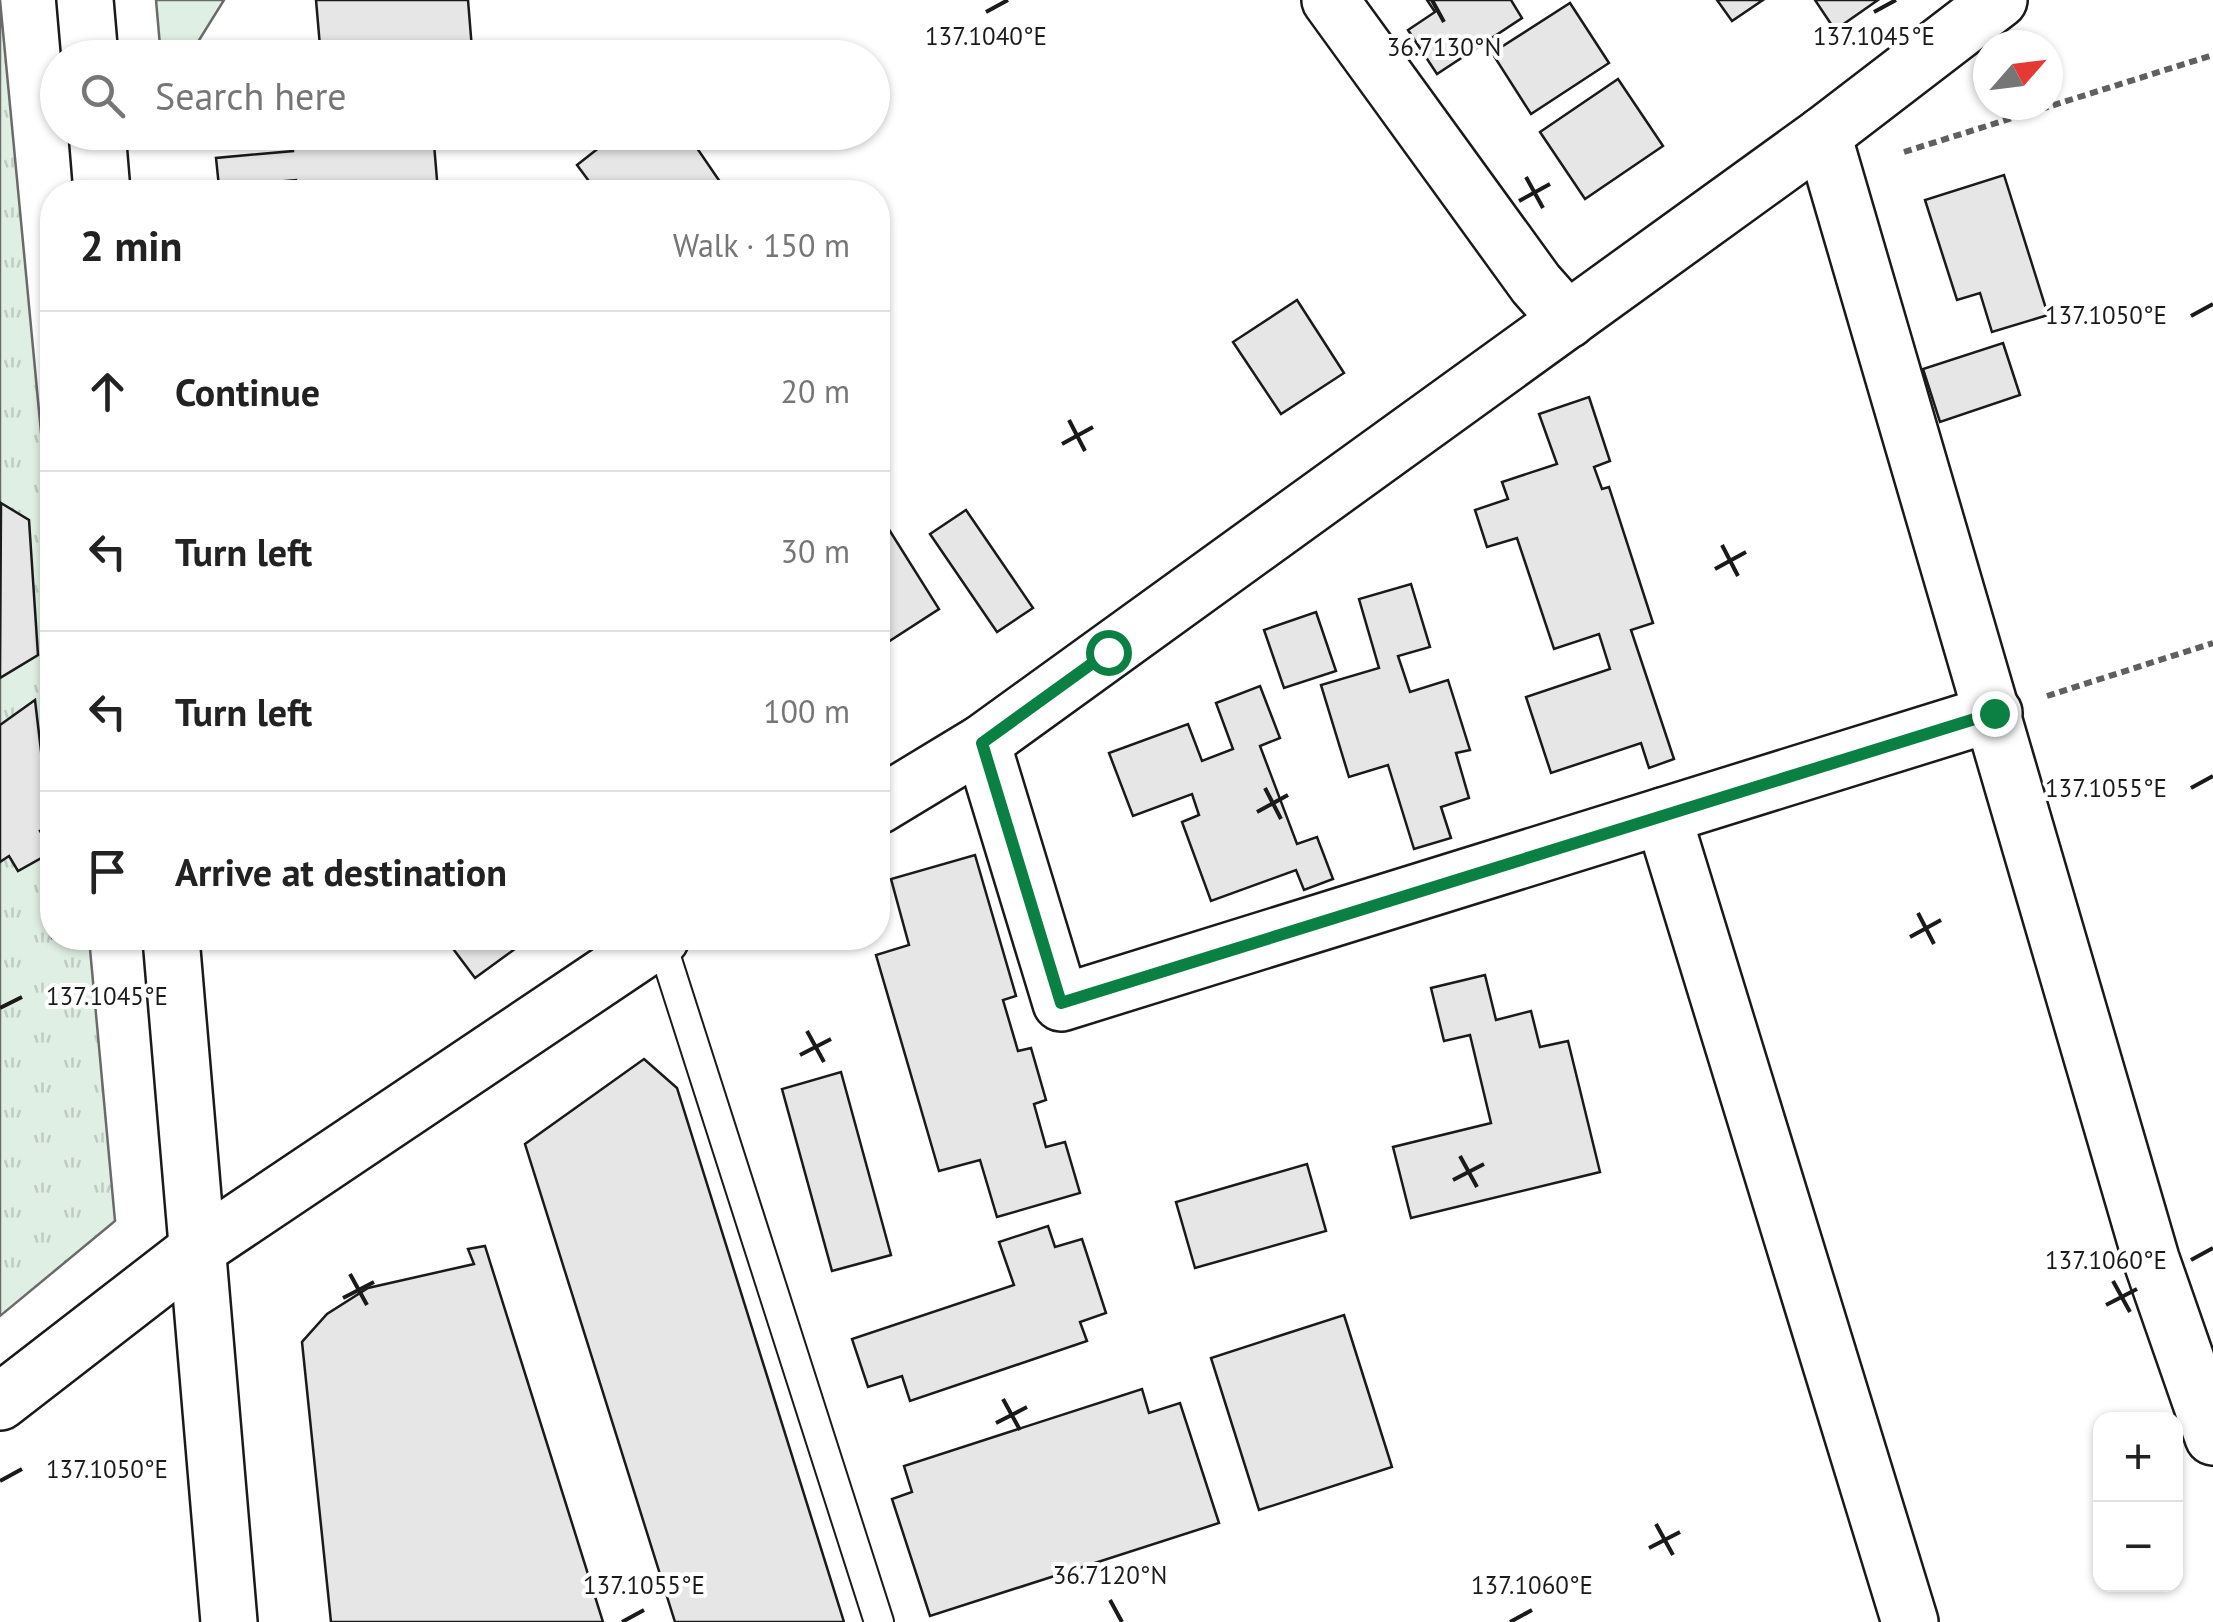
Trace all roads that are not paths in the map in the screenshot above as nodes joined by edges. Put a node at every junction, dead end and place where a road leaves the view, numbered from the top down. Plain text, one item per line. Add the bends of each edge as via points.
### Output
1 (85, 0) edge
2 (1330, 0) edge
3 (1999, 0) edge
4 (88, 40) edge
5 (98, 150) edge
6 (1829, 155) junction
7 (101, 180) edge
8 (1568, 320) junction
9 (1994, 713) junction
10 (982, 743) junction
11 (890, 799) edge
12 (1663, 816) junction
13 (172, 950) edge
14 (643, 950) edge
15 (665, 950) edge
16 (199, 1248) junction
17 (0, 1402) edge
18 (2213, 1438) edge
19 (229, 1622) edge
20 (879, 1622) edge
21 (1910, 1622) edge

1 - 4 street
2 - 8 street
3 - 6 street
5 - 7 street
6 - 8 street
6 - 9 street
8 - 10 street
9 - 12 street
9 - 18 street via 2151,1260
10 - 11 street
10 - 12 street via 1061,1003
12 - 21 street
13 - 16 street
14 - 16 street
15 - 20 lane
16 - 17 street
16 - 19 street

